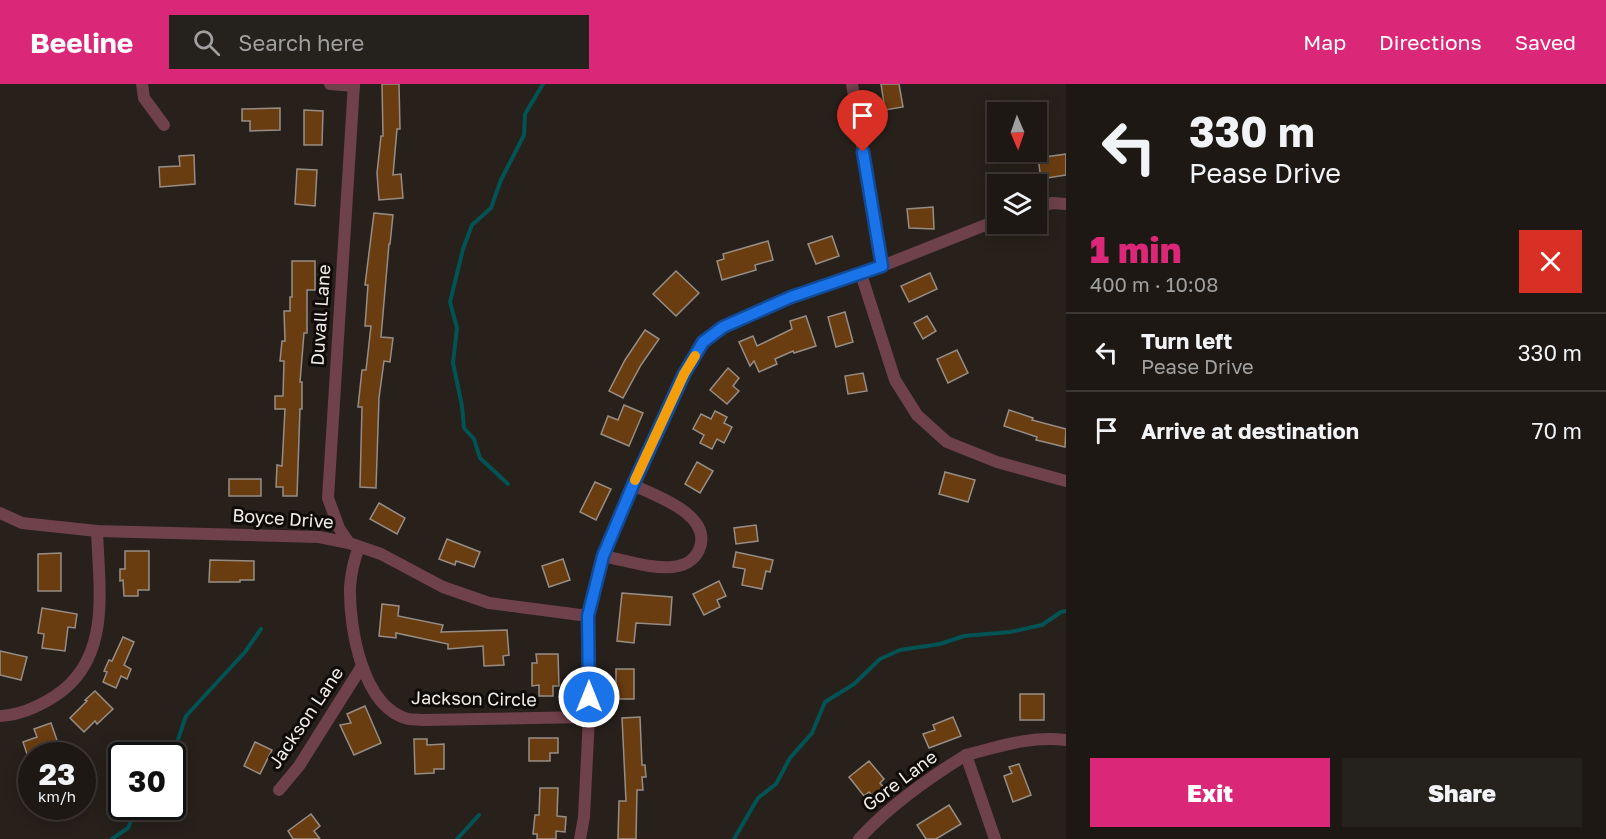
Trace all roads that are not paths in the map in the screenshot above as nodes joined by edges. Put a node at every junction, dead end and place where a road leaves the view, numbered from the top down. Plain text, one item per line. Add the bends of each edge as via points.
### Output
1 (142, 84) edge
2 (330, 84) edge
3 (852, 84) edge
4 (354, 85) edge
5 (164, 125) dead end
6 (1066, 204) edge
7 (1047, 205) edge
8 (987, 223) edge
9 (882, 266) junction
10 (861, 274) junction
11 (1066, 481) edge
12 (633, 485) junction
13 (0, 513) edge
14 (97, 531) junction
15 (354, 545) junction
16 (603, 556) junction
17 (588, 616) junction
18 (362, 666) junction
19 (0, 716) edge
20 (589, 717) junction
21 (1066, 740) edge
22 (966, 755) junction
23 (279, 790) dead end
24 (580, 839) edge
25 (859, 839) edge
26 (995, 839) edge

1 - 5 street via 144,98
2 - 4 street
3 - 9 street
4 - 15 street, Duvall Lane via 328,498 339,528
6 - 7 street
8 - 9 street
9 - 10 street
10 - 11 street via 895,380 917,415 948,442 997,462
10 - 12 street via 781,301 723,327 703,342
12 - 16 street
12 - 16 street via 679,507 693,519 700,531 698,551 683,565 672,567
13 - 14 street, Boyce Drive via 22,523
14 - 15 street, Boyce Drive via 319,537
14 - 19 street via 99,617 84,669 43,704
15 - 17 street, Boyce Drive via 381,554 443,587 489,603
15 - 18 street, Jackson Circle via 352,626
16 - 17 street
17 - 20 street
18 - 20 street, Jackson Circle via 385,705 408,719
18 - 23 street, Jackson Lane via 299,766
20 - 24 street
21 - 22 street, Gore Lane via 1024,739
22 - 25 street, Gore Lane via 925,780
22 - 26 street, Gore Lane

